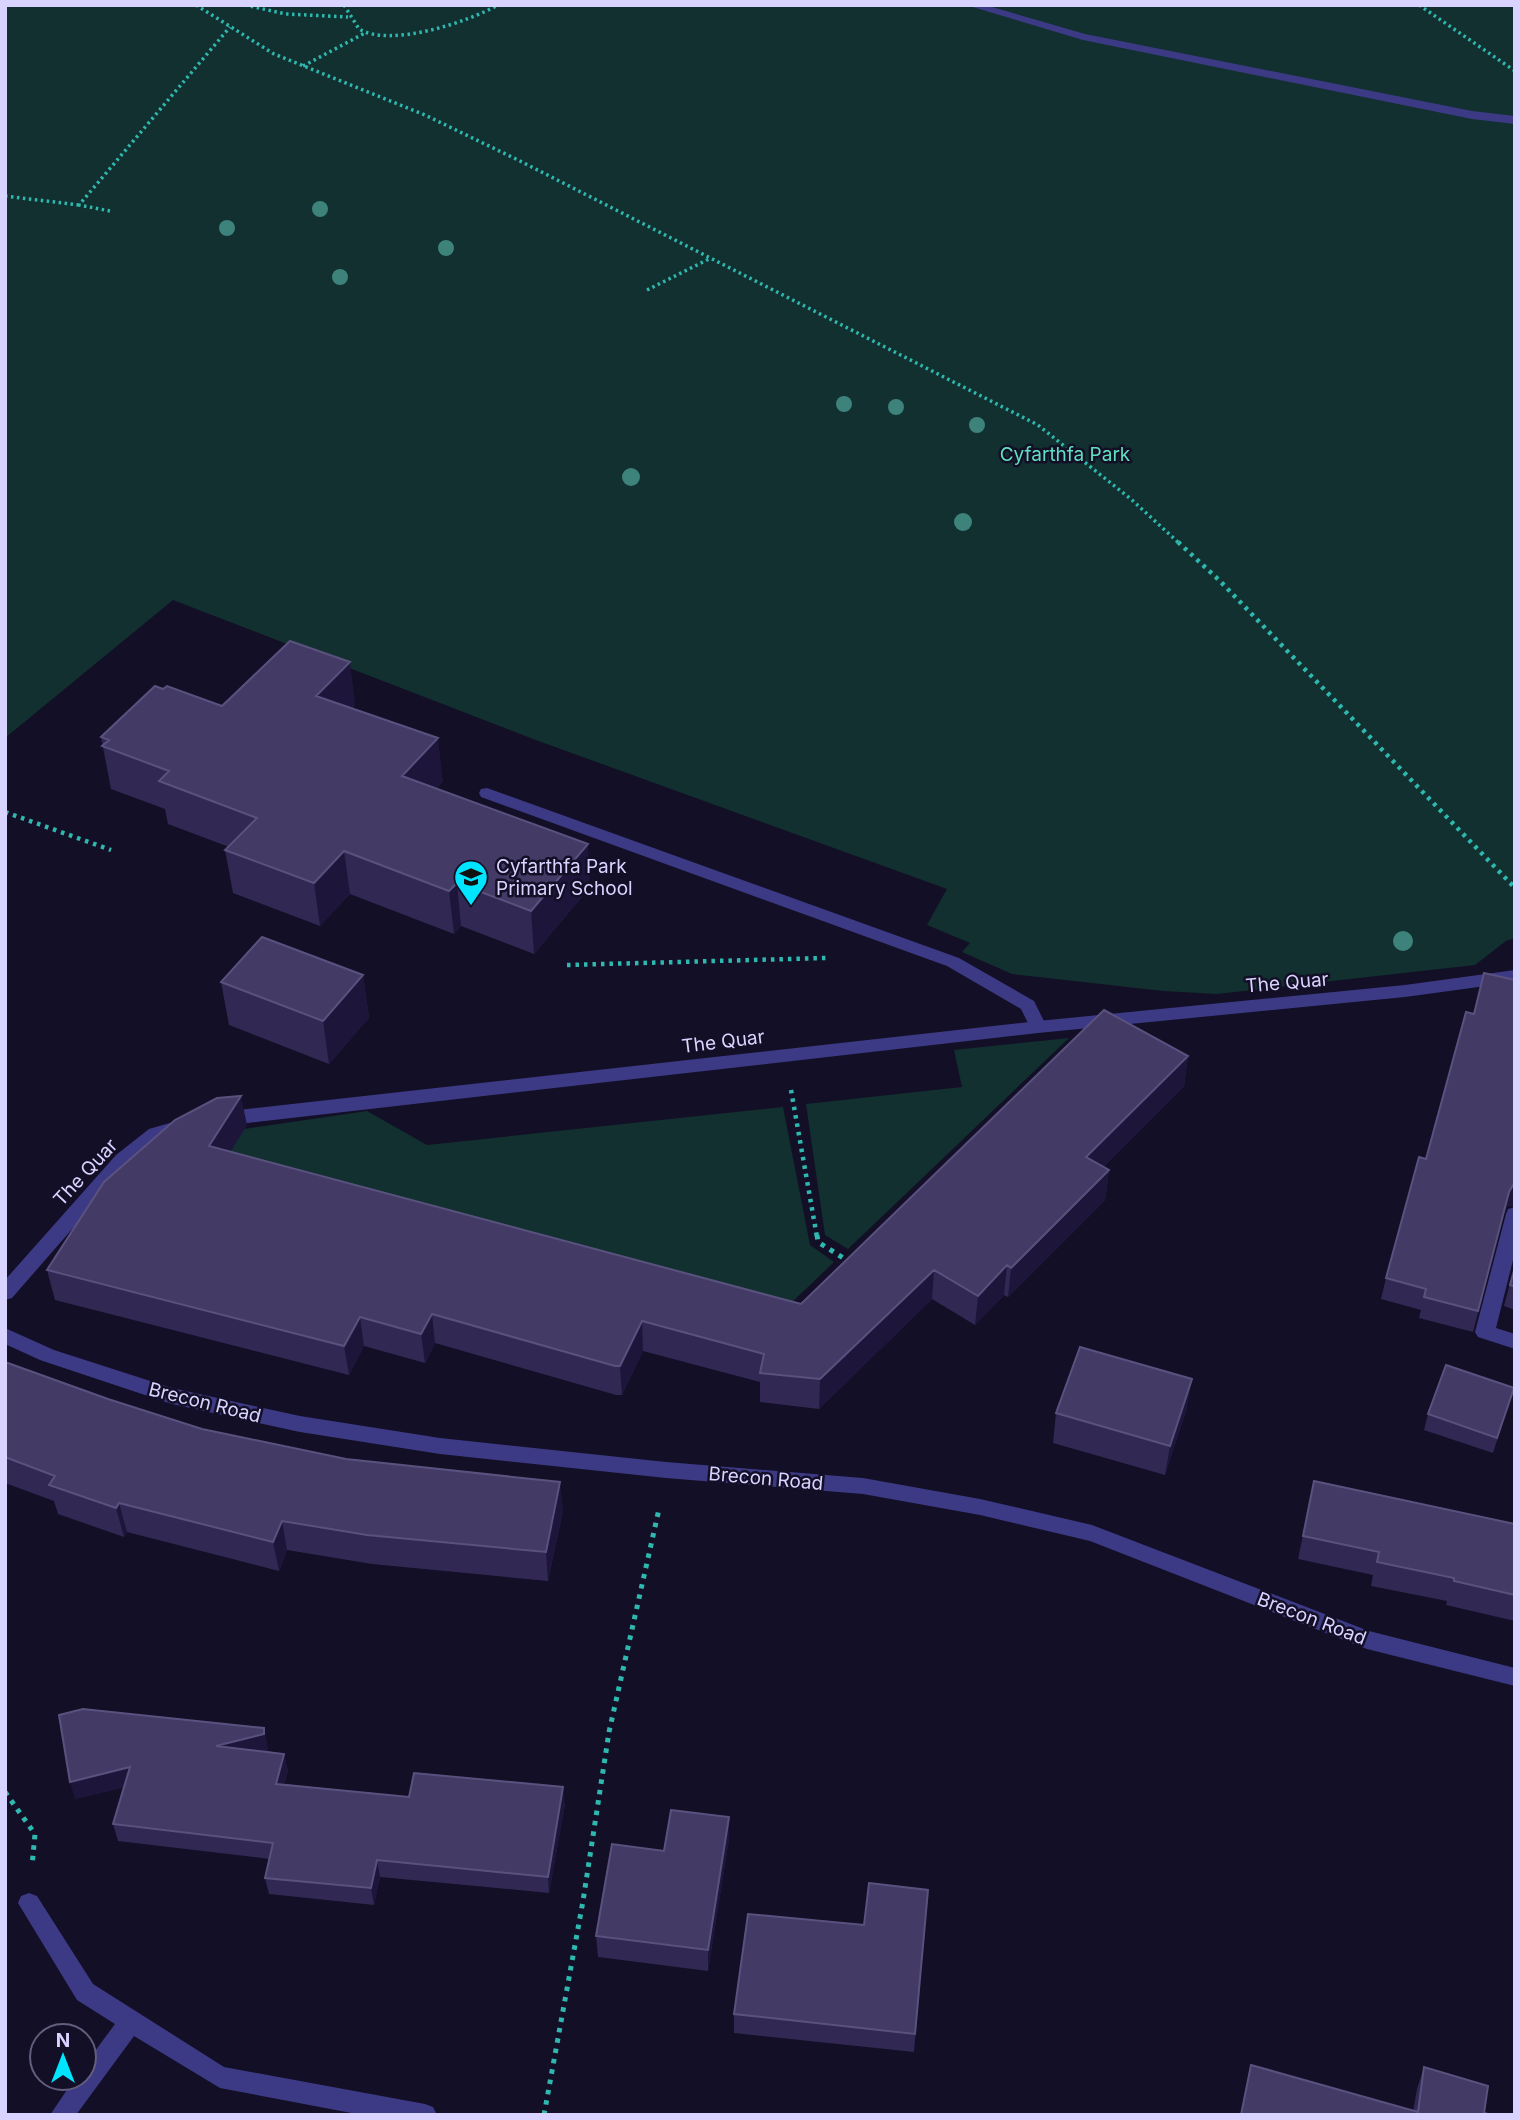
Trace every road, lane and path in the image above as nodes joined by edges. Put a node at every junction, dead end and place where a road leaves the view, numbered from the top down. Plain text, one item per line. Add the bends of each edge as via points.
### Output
1 (196, 5) edge
2 (245, 5) edge
3 (344, 5) edge
4 (498, 5) edge
5 (972, 5) edge
6 (1419, 5) edge
7 (348, 18) junction
8 (230, 27) junction
9 (366, 33) junction
10 (303, 66) junction
11 (1515, 71) edge
12 (1515, 120) edge
13 (5, 196) edge
14 (79, 205) junction
15 (110, 211) dead end
16 (712, 258) junction
17 (647, 290) dead end
18 (487, 793) dead end
19 (5, 812) edge
20 (111, 850) dead end
21 (1515, 888) edge
22 (828, 957) dead end
23 (567, 965) dead end
24 (1515, 976) edge
25 (1038, 1027) junction
26 (784, 1055) junction
27 (1515, 1214) edge
28 (841, 1272) edge
29 (5, 1293) edge
30 (5, 1335) edge
31 (1515, 1342) edge
32 (660, 1507) dead end
33 (1515, 1677) edge
34 (5, 1792) edge
35 (29, 1903) joint
36 (131, 2021) junction
37 (62, 2115) edge
38 (425, 2115) edge
39 (544, 2115) edge

1 - 8 path
2 - 7 path via 286,15
3 - 7 path
4 - 9 path via 446,26 386,36
5 - 12 street via 1083,37
6 - 11 path
7 - 9 path
8 - 10 path
8 - 14 path
9 - 10 path
10 - 16 path via 425,115
13 - 14 path
14 - 15 path
16 - 17 path
16 - 21 path via 1038,425 1132,500 1220,581
18 - 25 street via 953,962 1028,1005
19 - 20 path
22 - 23 path
24 - 25 street, The Quar
25 - 26 street, The Quar
26 - 28 path via 818,1242 850,1263
26 - 29 street, The Quar via 200,1121 155,1135 122,1160
27 - 31 street via 1485,1332
30 - 33 street, Brecon Road via 47,1355 172,1396 300,1424 467,1449 863,1486 979,1507 1092,1533 1367,1640
32 - 39 path via 609,1732
34 - 35 path via 35,1834
35 - 36 street via 85,1992
36 - 37 street
36 - 38 street via 220,2077

